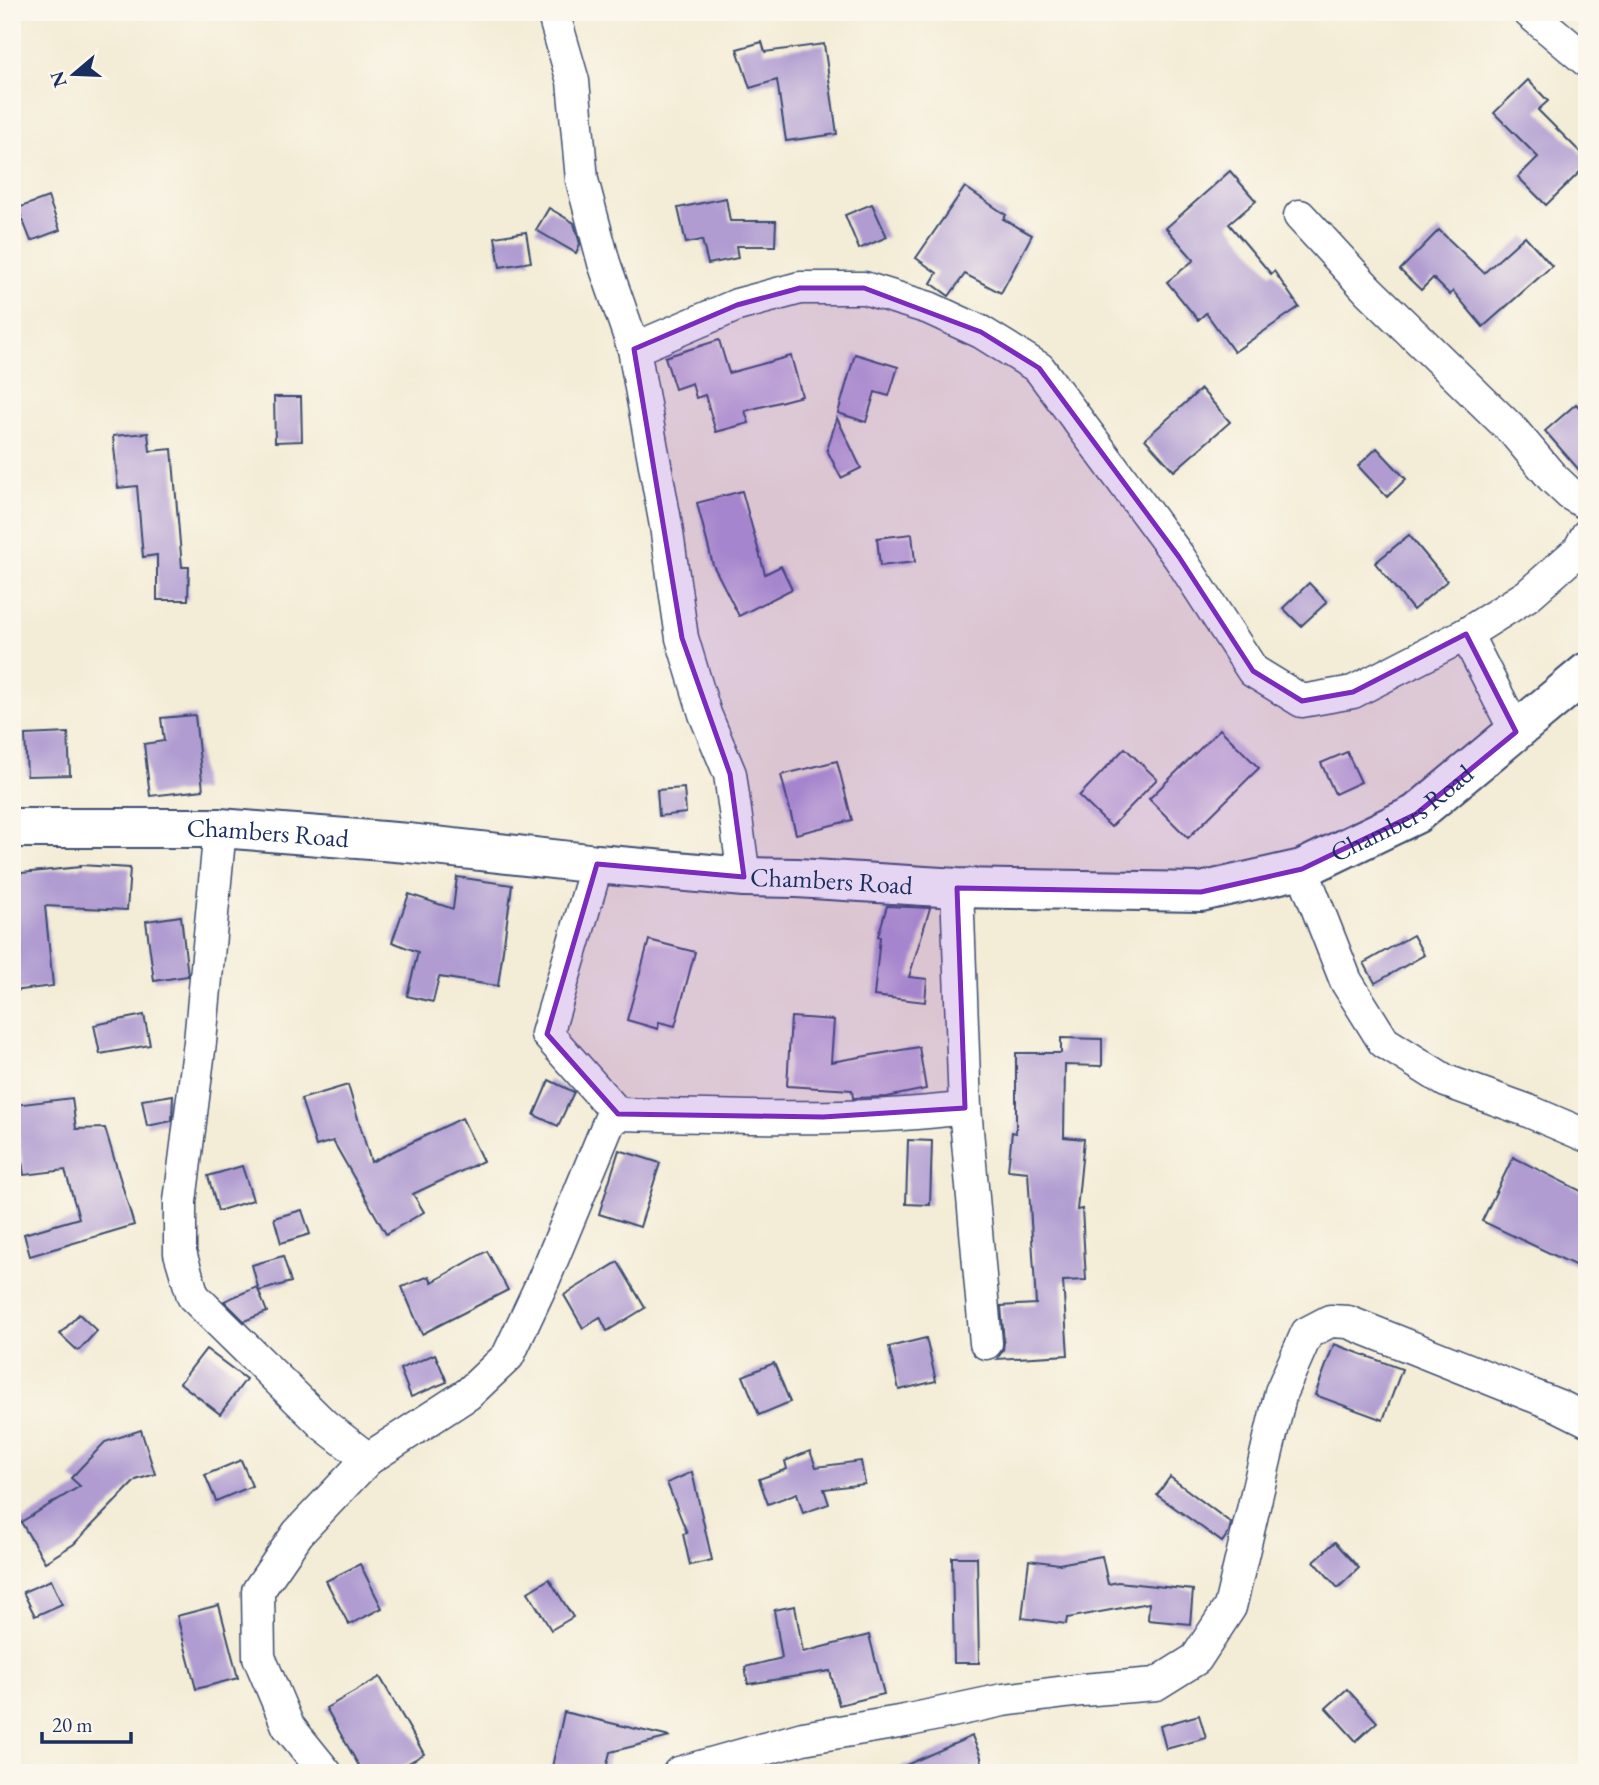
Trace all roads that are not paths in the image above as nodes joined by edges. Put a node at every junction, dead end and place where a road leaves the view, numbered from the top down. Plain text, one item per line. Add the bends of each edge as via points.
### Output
1 (1529, 12) edge
2 (564, 17) edge
3 (1587, 61) edge
4 (1300, 216) dead end
5 (634, 349) junction
6 (1587, 504) edge
7 (1587, 535) edge
8 (1466, 635) junction
9 (1587, 672) edge
10 (1516, 732) junction
11 (12, 828) edge
12 (220, 828) junction
13 (597, 864) junction
14 (1303, 869) junction
15 (744, 877) junction
16 (957, 888) junction
17 (965, 1108) junction
18 (618, 1114) junction
19 (1587, 1136) edge
20 (986, 1343) dead end
21 (1587, 1420) edge
22 (368, 1459) junction
23 (326, 1773) edge
24 (679, 1773) edge

1 - 3 street
2 - 5 street via 582,180
4 - 6 street via 1514,432 1552,477
5 - 8 street via 737,305 800,288 864,288 929,308 981,332 1039,368 1179,557 1253,671 1292,695 1302,701 1353,692
5 - 15 street via 681,638 730,774
7 - 8 street via 1579,550 1528,595
8 - 10 street
9 - 10 street, Chambers Road
10 - 14 street, Chambers Road via 1416,814
11 - 12 street, Chambers Road
12 - 13 street, Chambers Road via 408,842
12 - 22 street via 180,1200 180,1253 193,1296 324,1425
13 - 15 street, Chambers Road
13 - 18 street via 547,1034
14 - 16 street, Chambers Road via 1201,892
14 - 19 street via 1346,981 1384,1042 1446,1082
15 - 16 street, Chambers Road
16 - 17 street
17 - 18 street via 894,1116
17 - 20 street
18 - 22 street via 610,1122 508,1356 468,1394
21 - 24 street via 1348,1322 1330,1321 1307,1333 1281,1392 1230,1607 1196,1659 1156,1684 1003,1700 803,1738
22 - 23 street via 298,1533 258,1591 259,1657 288,1726

